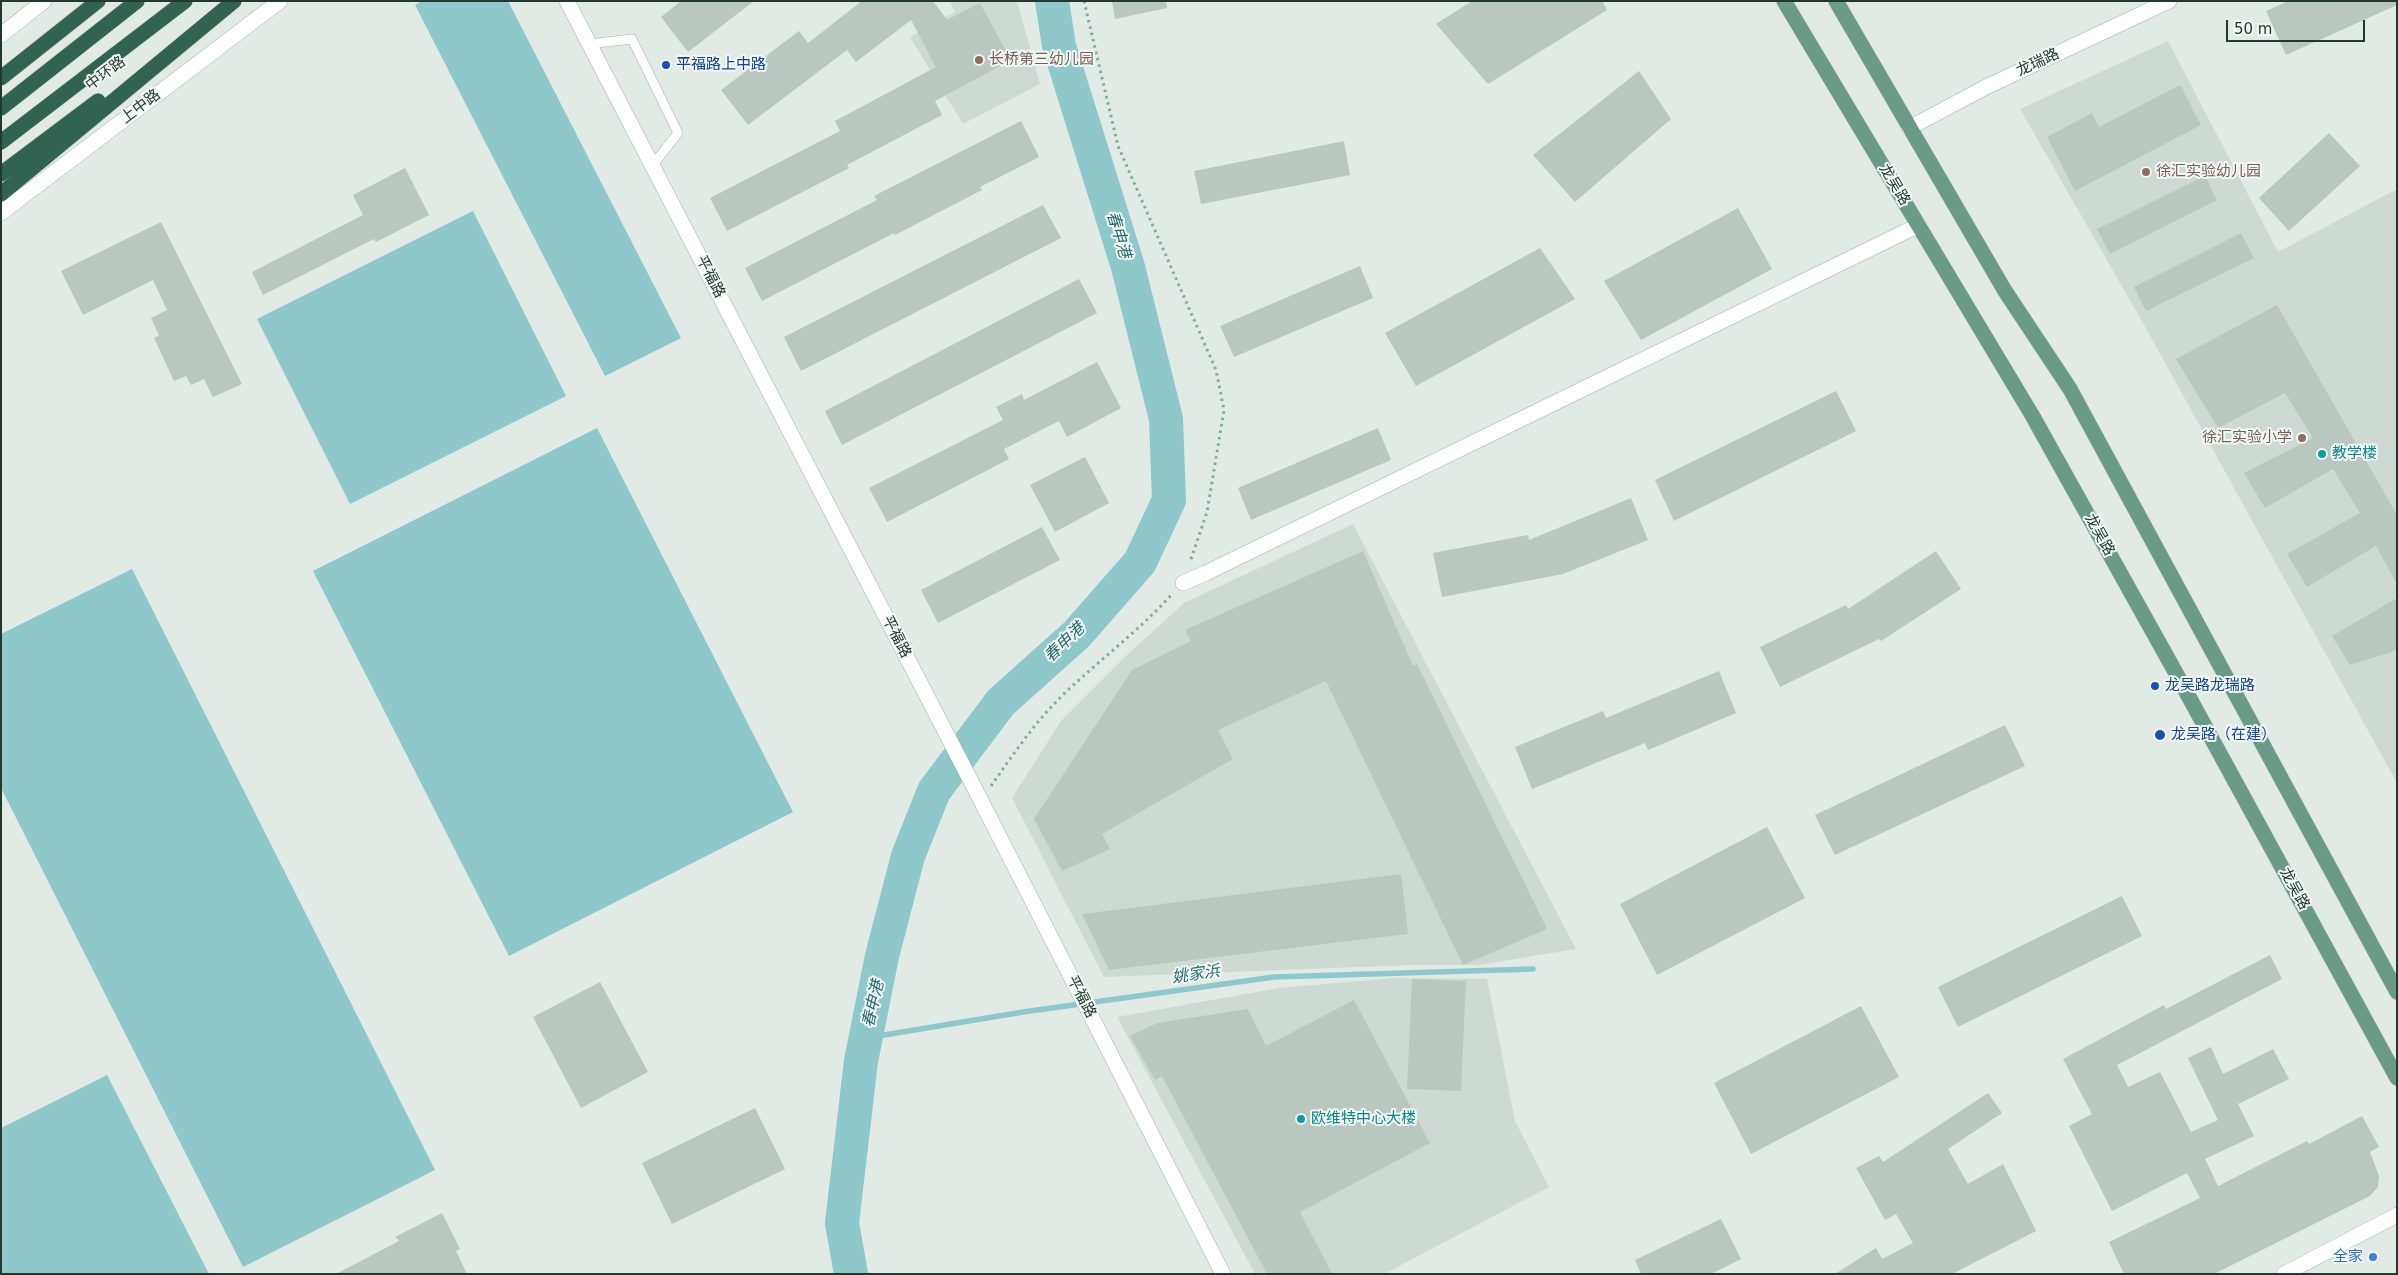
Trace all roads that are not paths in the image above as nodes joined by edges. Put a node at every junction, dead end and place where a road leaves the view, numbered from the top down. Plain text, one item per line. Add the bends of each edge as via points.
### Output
1 (44, 1) edge
2 (98, 1) edge
3 (137, 1) edge
4 (185, 1) edge
5 (233, 1) edge
6 (280, 1) edge
7 (567, 1) edge
8 (1784, 1) edge
9 (1836, 1) edge
10 (2169, 1) edge
11 (1, 35) edge
12 (589, 44) junction
13 (1, 78) edge
14 (1, 108) edge
15 (1909, 128) junction
16 (1, 142) edge
17 (652, 166) junction
18 (1, 174) edge
19 (1, 194) edge
20 (1, 213) edge
21 (1919, 225) junction
22 (1183, 583) road end
23 (2397, 992) edge
24 (2397, 1078) edge
25 (2397, 1215) edge
26 (1222, 1274) edge
27 (2284, 1274) edge

1 - 11 street
2 - 13 highway
3 - 14 highway
4 - 16 highway, 中环路
5 - 18 highway, 中环路
5 - 19 highway
6 - 20 street, 上中路
7 - 12 street, 平福路
8 - 21 main road, 龙吴路
9 - 15 main road
10 - 15 street, 龙瑞路 via 1986,87
12 - 17 street, 平福路
12 - 17 lane via 632,39 678,133
15 - 23 main road via 2006,291 2070,389
17 - 26 street, 平福路
21 - 22 street
21 - 24 main road, 龙吴路 via 2168,658
25 - 27 street

